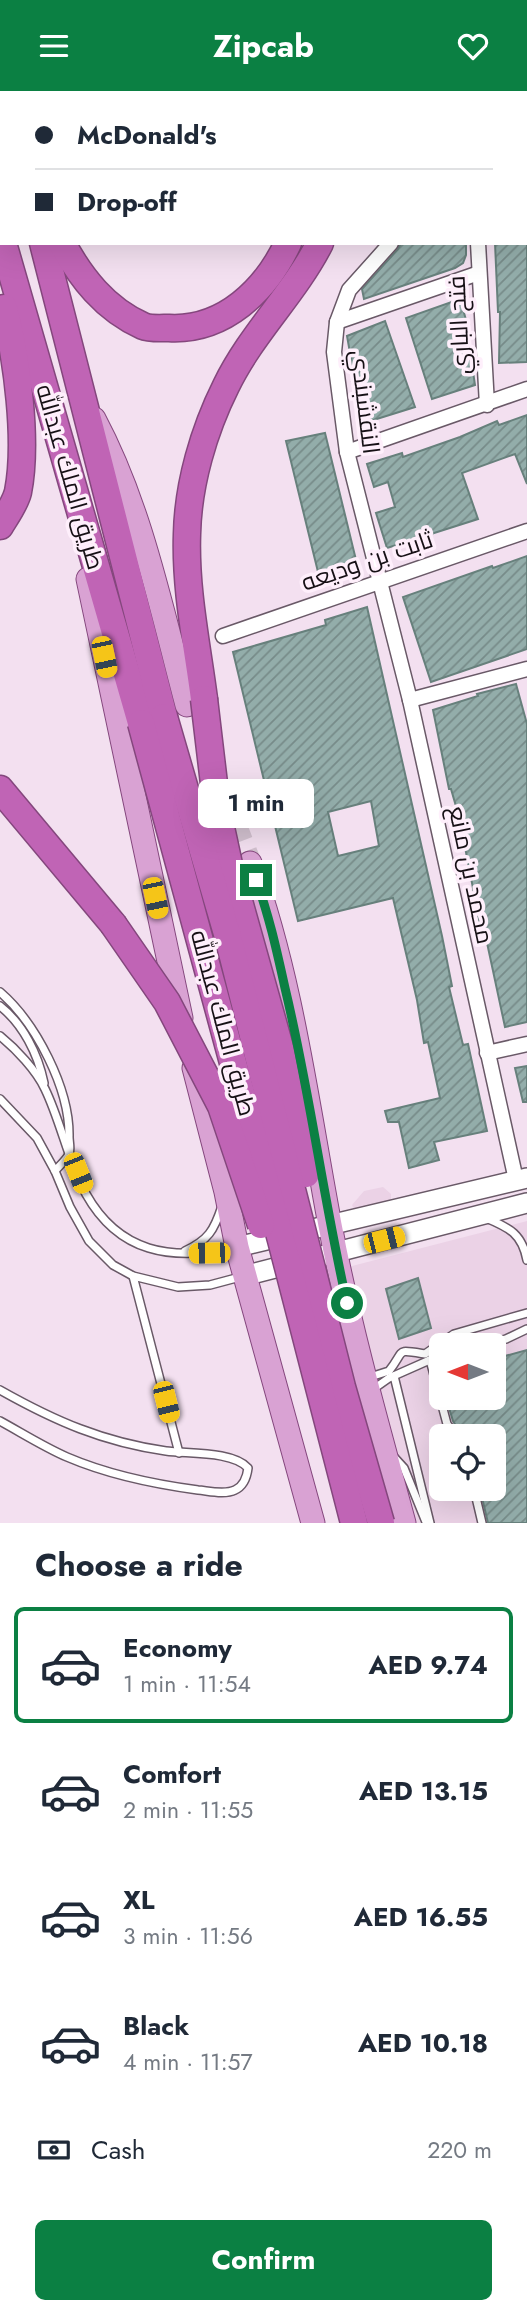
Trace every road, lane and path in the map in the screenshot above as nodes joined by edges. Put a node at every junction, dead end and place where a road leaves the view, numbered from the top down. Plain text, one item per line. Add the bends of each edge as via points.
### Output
1 (3, 245) edge
2 (44, 245) edge
3 (63, 245) edge
4 (287, 245) edge
5 (319, 245) edge
6 (389, 245) edge
7 (478, 245) edge
8 (479, 273) junction
9 (0, 292) edge
10 (337, 322) junction
11 (527, 389) edge
12 (487, 405) junction
13 (60, 442) junction
14 (347, 452) junction
15 (0, 526) edge
16 (527, 531) edge
17 (379, 581) junction
18 (223, 636) dead end
19 (527, 670) edge
20 (410, 700) junction
21 (174, 711) junction
22 (0, 789) edge
23 (250, 863) tunnel mouth
24 (0, 992) edge
25 (0, 1006) edge
26 (0, 1037) edge
27 (527, 1044) edge
28 (487, 1053) junction
29 (44, 1087) junction
30 (0, 1099) edge
31 (69, 1153) junction
32 (55, 1171) junction
33 (521, 1179) edge
34 (226, 1192) junction
35 (527, 1203) edge
36 (479, 1216) junction
37 (330, 1225) junction
38 (237, 1247) junction
39 (336, 1252) junction
40 (179, 1253) junction
41 (527, 1260) edge
42 (133, 1276) junction
43 (244, 1276) junction
44 (527, 1314) edge
45 (527, 1329) edge
46 (506, 1339) edge
47 (429, 1360) edge
48 (394, 1376) junction
49 (358, 1386) junction
50 (0, 1390) edge
51 (0, 1421) edge
52 (333, 1441) junction
53 (383, 1448) junction
54 (179, 1453) junction
55 (477, 1501) edge
56 (314, 1523) edge
57 (354, 1523) edge
58 (381, 1523) edge
59 (404, 1523) edge
60 (428, 1523) edge
61 (482, 1523) edge

1 - 13 highway, طريق الملك عبدالله
2 - 21 highway, طريق الملك عبدالله
3 - 4 highway via 103,301 145,328 181,329 212,322 247,301 278,265
5 - 21 highway via 226,386 198,463 187,534 190,591
6 - 10 street, النقشبندي via 349,290
7 - 8 street, فتح الباري
8 - 10 street
8 - 12 street, فتح الباري
9 - 15 highway via 12,338 22,441 17,495
10 - 14 street, النقشبندي via 334,352
11 - 12 street
12 - 14 street
13 - 21 highway, طريق الملك عبدالله
13 - 34 main road via 172,979
14 - 17 street, النقشبندي
16 - 17 street, ثابت بن وديعه
17 - 18 street, ثابت بن وديعه
17 - 20 street, محمد بن مانع
19 - 20 street
20 - 28 street, محمد بن مانع
21 - 49 highway, bridge via 228,937
21 - 49 highway, bridge via 217,809 281,1051 308,1185
21 - 52 highway, طريق الملك عبدالله, bridge via 278,1227
22 - 52 highway, bridge via 113,924 167,1002 220,1106
23 - 37 main road via 299,1048
24 - 31 lane via 34,1033 60,1086 70,1118
25 - 29 lane via 29,1041
26 - 29 lane
27 - 28 street
28 - 33 street, محمد بن مانع
29 - 31 lane
30 - 32 lane via 37,1138
31 - 32 lane
31 - 40 lane via 86,1193 118,1233 151,1251
32 - 42 lane via 89,1241 113,1265
33 - 37 street
34 - 38 main road
34 - 40 lane via 217,1223 204,1243
35 - 36 street
36 - 39 street
36 - 41 lane via 512,1231 524,1244
37 - 38 street
37 - 39 main road
38 - 40 lane
38 - 43 main road
39 - 43 street
39 - 49 main road
42 - 43 lane via 178,1287
42 - 54 lane
43 - 56 main road
44 - 49 lane via 454,1334 425,1354 402,1352 389,1371
45 - 46 lane
47 - 48 lane
48 - 49 lane
48 - 60 lane
49 - 53 main road
49 - 58 highway, bridge
50 - 54 lane via 80,1430
51 - 54 lane via 65,1456 159,1485 233,1492 248,1473 245,1464 227,1457
52 - 57 highway, طريق الملك عبدالله, bridge
53 - 59 main road
53 - 60 lane via 404,1468
55 - 61 lane

